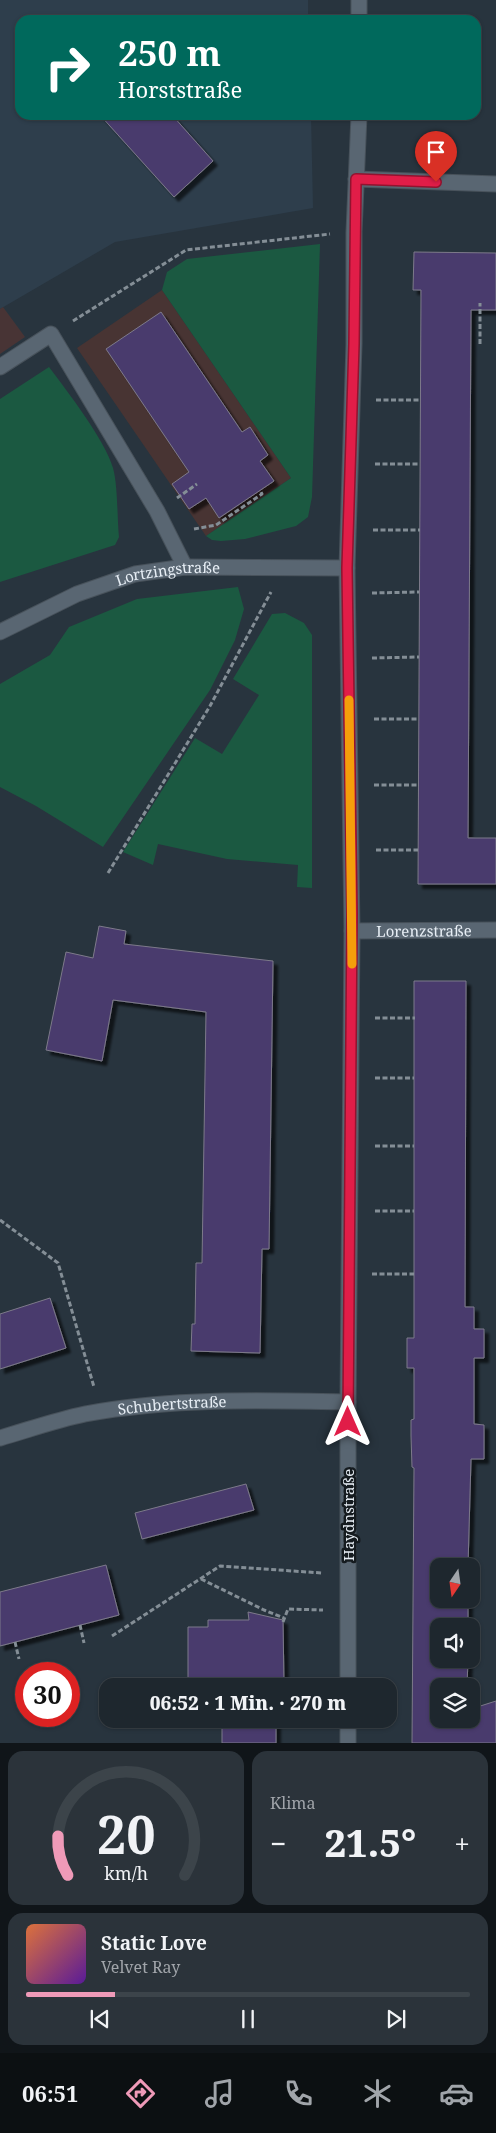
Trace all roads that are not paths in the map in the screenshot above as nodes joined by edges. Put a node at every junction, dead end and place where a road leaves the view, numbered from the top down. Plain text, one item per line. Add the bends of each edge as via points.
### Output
1 (359, 0) edge
2 (359, 15) edge
3 (359, 120) edge
4 (356, 179) junction
5 (496, 184) edge
6 (0, 367) edge
7 (185, 567) junction
8 (347, 568) junction
9 (0, 632) edge
10 (496, 930) edge
11 (352, 931) junction
12 (348, 1402) junction
13 (0, 1438) edge
14 (348, 1678) edge
15 (348, 1728) edge
16 (348, 1743) edge

1 - 2 street
3 - 4 street, Haydnstraße
4 - 5 street
4 - 8 street, Haydnstraße
6 - 7 street via 51,334 157,511
7 - 8 street, Lortzingstraße
7 - 9 street, Lortzingstraße via 135,574 86,591
8 - 11 street, Haydnstraße
10 - 11 street, Lorenzstraße
11 - 12 street, Haydnstraße
12 - 13 street, Schubertstraße via 253,1399 136,1406 83,1415
12 - 14 street, Haydnstraße
15 - 16 street

